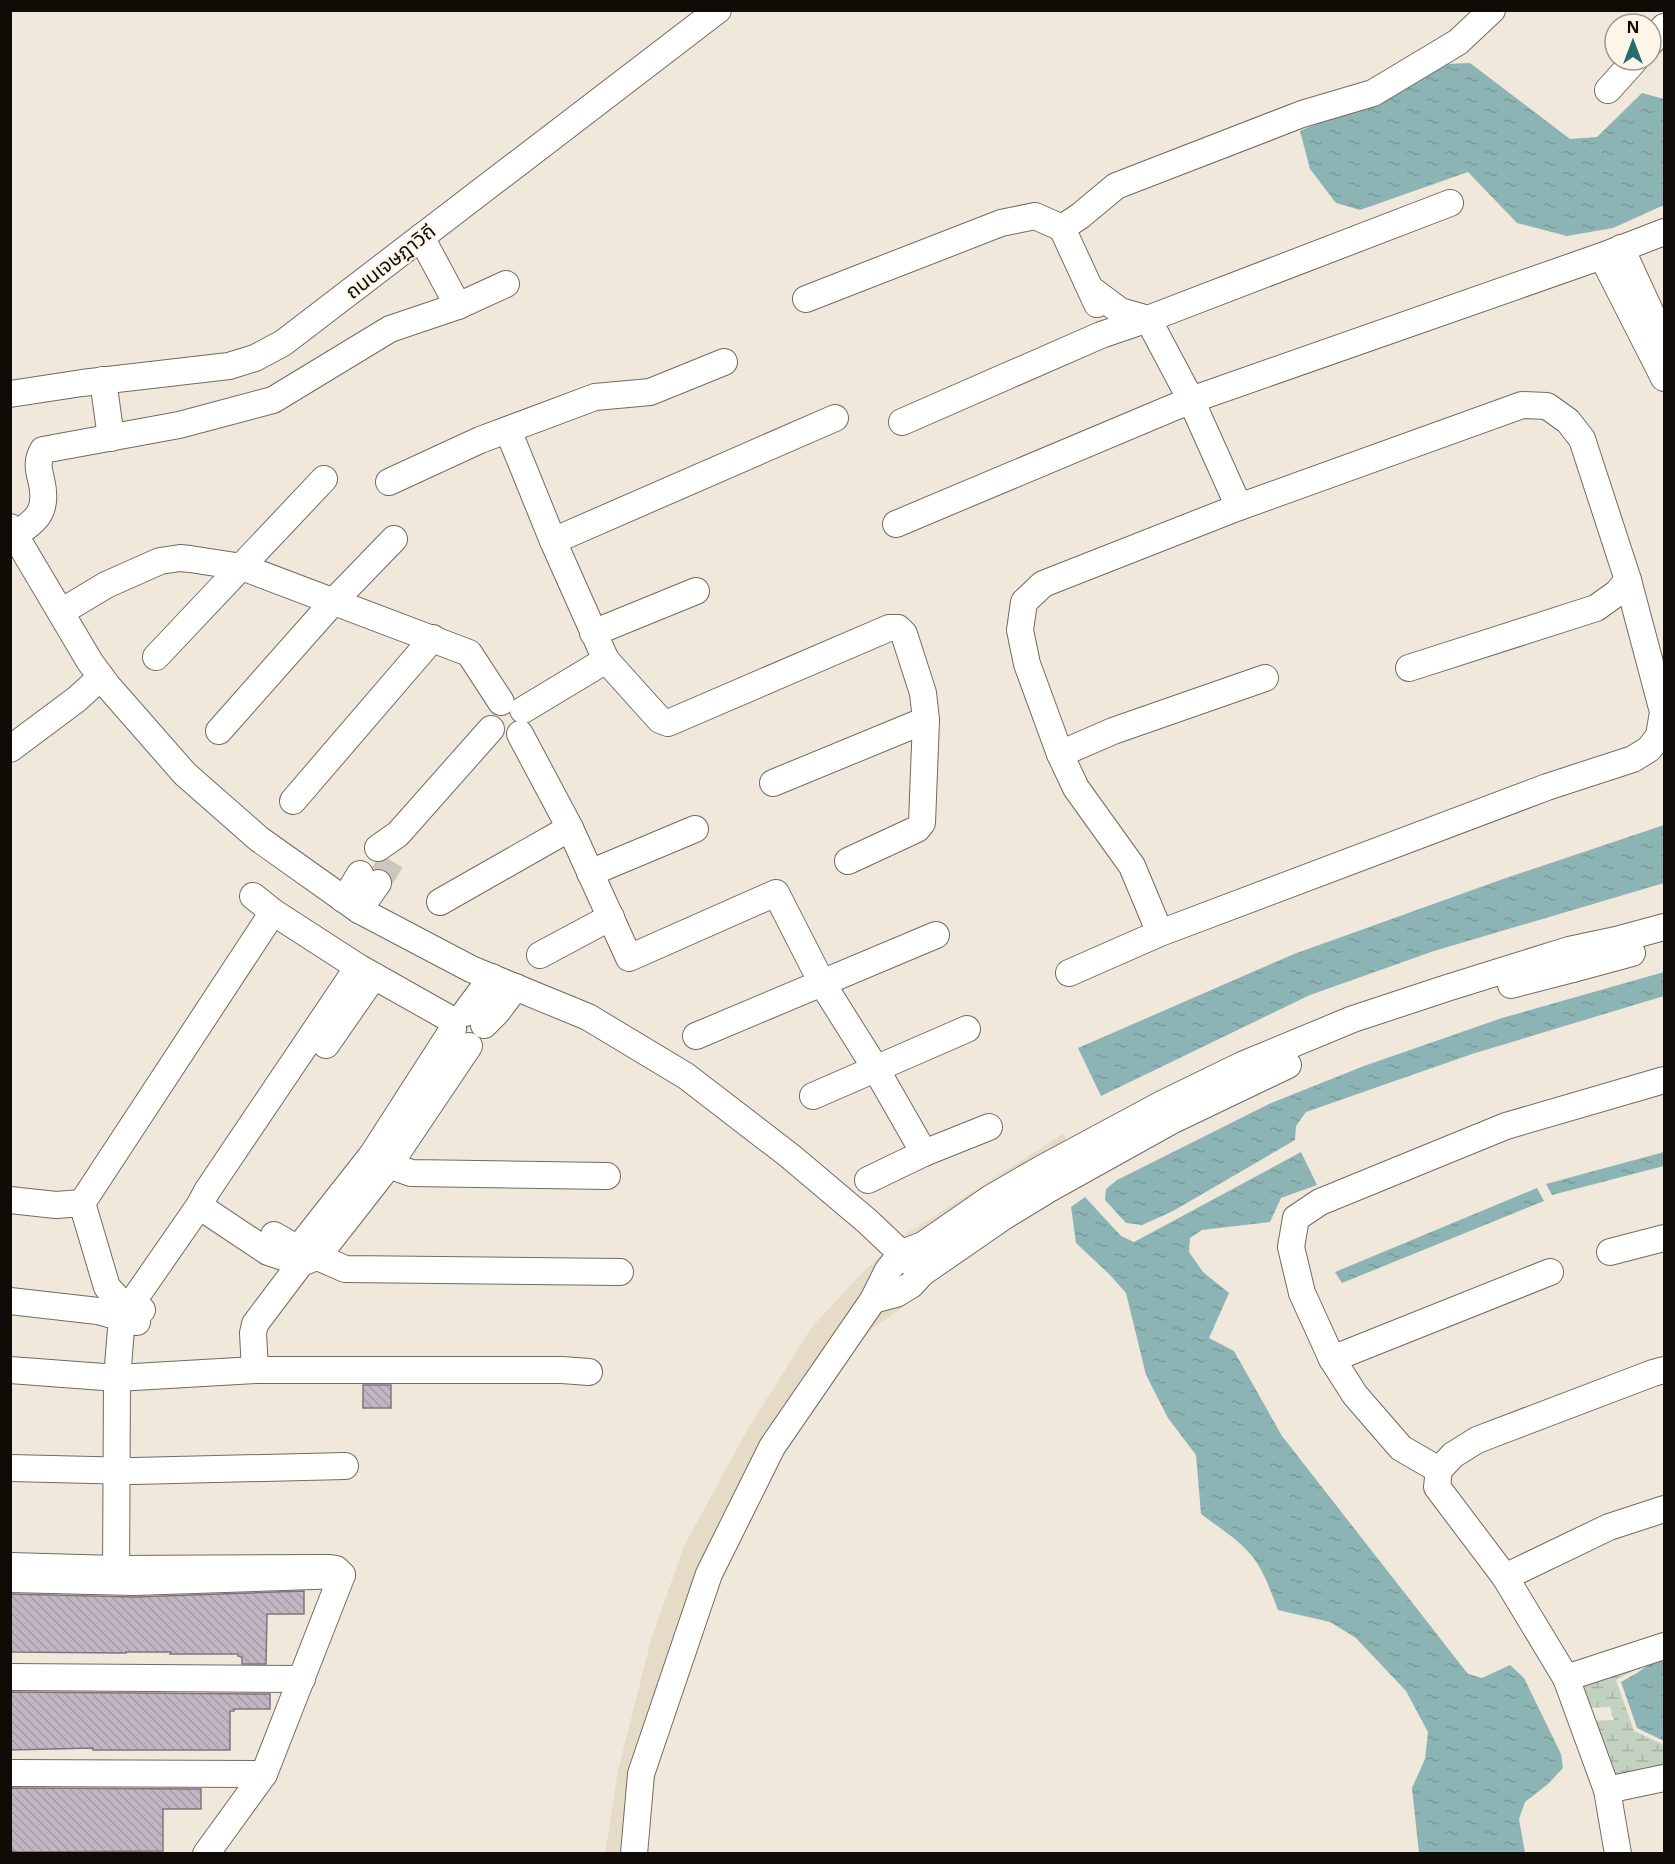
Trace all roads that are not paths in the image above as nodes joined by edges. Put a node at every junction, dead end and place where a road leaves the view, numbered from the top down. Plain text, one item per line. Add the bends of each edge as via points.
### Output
1 (1492, 10) edge
2 (708, 14) edge
3 (1624, 72) edge
4 (1608, 90) dead end
5 (1450, 203) dead end
6 (1062, 228) junction
7 (1665, 232) edge
8 (421, 237) junction
9 (1612, 252) junction
10 (506, 284) dead end
11 (1092, 290) junction
12 (806, 299) dead end
13 (458, 306) junction
14 (1148, 319) junction
15 (1101, 335) junction
16 (1665, 343) edge
17 (724, 362) dead end
18 (1665, 378) edge
19 (103, 380) junction
20 (10, 394) edge
21 (1191, 400) junction
22 (835, 418) dead end
23 (902, 422) dead end
24 (508, 430) junction
25 (111, 438) junction
26 (324, 479) dead end
27 (389, 482) dead end
28 (1239, 507) junction
29 (896, 524) dead end
30 (13, 530) edge
31 (393, 539) dead end
32 (553, 541) junction
33 (242, 567) junction
34 (1628, 580) junction
35 (696, 591) dead end
36 (334, 601) junction
37 (60, 612) junction
38 (594, 633) junction
39 (434, 638) junction
40 (156, 657) dead end
41 (606, 660) junction
42 (1409, 668) dead end
43 (101, 677) junction
44 (1265, 678) dead end
45 (520, 712) junction
46 (926, 720) junction
47 (219, 731) dead end
48 (10, 749) edge
49 (1060, 754) junction
50 (773, 783) dead end
51 (293, 801) dead end
52 (570, 828) junction
53 (695, 829) dead end
54 (389, 846) tunnel mouth
55 (848, 861) dead end
56 (590, 873) junction
57 (369, 879) tunnel mouth
58 (253, 896) dead end
59 (440, 902) dead end
60 (351, 905) junction
61 (273, 912) junction
62 (611, 917) junction
63 (1665, 927) edge
64 (1160, 933) junction
65 (936, 935) dead end
66 (1665, 945) edge
67 (540, 955) dead end
68 (1571, 959) junction
69 (366, 971) junction
70 (1069, 973) dead end
71 (492, 977) junction
72 (822, 984) junction
73 (516, 987) junction
74 (464, 1026) junction
75 (967, 1029) dead end
76 (696, 1036) dead end
77 (876, 1069) junction
78 (1665, 1080) edge
79 (813, 1096) dead end
80 (989, 1127) dead end
81 (924, 1152) junction
82 (381, 1160) junction
83 (607, 1176) dead end
84 (1045, 1179) junction
85 (868, 1180) dead end
86 (10, 1200) edge
87 (82, 1203) junction
88 (210, 1203) junction
89 (1665, 1238) edge
90 (1610, 1252) dead end
91 (902, 1253) junction
92 (306, 1256) junction
93 (620, 1272) dead end
94 (1550, 1272) dead end
95 (922, 1273) junction
96 (873, 1300) junction
97 (10, 1301) edge
98 (133, 1314) junction
99 (1332, 1359) junction
100 (10, 1370) edge
101 (255, 1370) junction
102 (1665, 1370) edge
103 (589, 1372) dead end
104 (124, 1378) junction
105 (345, 1466) dead end
106 (10, 1468) edge
107 (1439, 1470) junction
108 (125, 1471) junction
109 (1665, 1509) edge
110 (10, 1566) edge
111 (125, 1575) junction
112 (1505, 1576) junction
113 (10, 1579) edge
114 (1665, 1646) edge
115 (10, 1677) edge
116 (1566, 1678) junction
117 (302, 1679) junction
118 (10, 1773) edge
119 (264, 1774) junction
120 (1665, 1778) edge
121 (1607, 1790) junction
122 (206, 1854) edge
123 (634, 1854) edge
124 (1618, 1854) edge

1 - 6 street via 1458,42 1373,93 1302,114 1116,186
2 - 8 street, ถนนเจษฎาวิถี
3 - 4 street
5 - 14 street
6 - 11 street
6 - 12 street via 1035,216 1001,223
7 - 9 street
8 - 13 street
8 - 19 street, ถนนเจษฎาวิถี via 283,343 255,358 229,366
9 - 16 street
9 - 18 street
9 - 21 street
10 - 13 street
11 - 14 street via 1120,311
11 - 15 street
13 - 25 street via 390,329 273,400
14 - 15 street
14 - 21 street
15 - 23 street
17 - 24 street via 650,392 595,397
19 - 20 street, ถนนเจษฎาวิถี
19 - 25 street
21 - 28 street
21 - 29 street
22 - 32 street
24 - 27 street
24 - 32 street
25 - 30 street via 43,450 38,461 43,486 40,515 30,525
26 - 33 street
28 - 34 street via 1522,405 1547,406 1568,421 1582,439
28 - 49 street via 1043,584 1024,602 1020,630 1027,664
30 - 37 street
31 - 36 street
32 - 38 street
33 - 36 street
33 - 37 street via 180,558 159,561 105,585
33 - 40 street
34 - 42 street via 1596,608
34 - 64 street via 1663,712 1659,736 1649,749 1633,759 1547,787
35 - 38 street
36 - 39 street
36 - 47 street
37 - 43 street
38 - 41 street
39 - 45 street via 470,653
39 - 51 street
41 - 45 street
41 - 46 street via 660,720 668,723 893,628 904,634 923,693
43 - 48 street
43 - 60 street via 185,774 259,839
44 - 49 street via 1113,731
45 - 52 street
45 - 54 street via 514,737 501,737 491,729
46 - 50 street
46 - 55 street via 922,823 918,829
49 - 64 street via 1076,788 1132,866
52 - 56 street
52 - 59 street
53 - 56 street
56 - 62 street
57 - 60 street via 351,890
58 - 61 street
60 - 71 street
61 - 69 street
61 - 87 street
62 - 67 street
62 - 72 street via 629,958 776,894
63 - 68 street via 1616,940
64 - 70 street
65 - 72 street
66 - 68 street
68 - 84 street via 1353,1019 1253,1060 1162,1104
69 - 74 street
69 - 88 street
71 - 73 street
71 - 74 street
72 - 76 street
72 - 77 street
73 - 74 street via 497,1012
73 - 91 street via 588,1017 686,1076 790,1156
74 - 82 street
75 - 77 street
77 - 79 street
77 - 81 street
78 - 99 street via 1506,1125 1320,1202 1296,1218 1291,1247 1302,1293
80 - 81 street
81 - 85 street
82 - 83 street via 411,1173
82 - 92 street
84 - 91 street via 992,1198 922,1245
84 - 95 street via 1003,1218
86 - 87 street
87 - 98 street via 108,1287
88 - 92 street
88 - 98 street
89 - 90 street
91 - 95 street
91 - 96 street
92 - 93 street via 345,1269
92 - 101 street via 255,1324
94 - 99 street
95 - 96 street via 896,1294
96 - 123 street via 771,1448 709,1574 641,1774
97 - 98 street
98 - 104 street
99 - 107 street via 1355,1395 1401,1448
100 - 104 street
101 - 103 street
101 - 104 street
102 - 107 street via 1478,1440 1453,1455
104 - 108 street
105 - 108 street
106 - 108 street
107 - 112 street via 1437,1487
108 - 111 street
109 - 112 street via 1609,1527
110 - 111 street
111 - 113 street
111 - 117 street via 336,1569 342,1575
112 - 116 street
114 - 116 street
115 - 117 street
116 - 121 street
117 - 119 street
118 - 119 street
119 - 122 street
120 - 121 street
121 - 124 street

